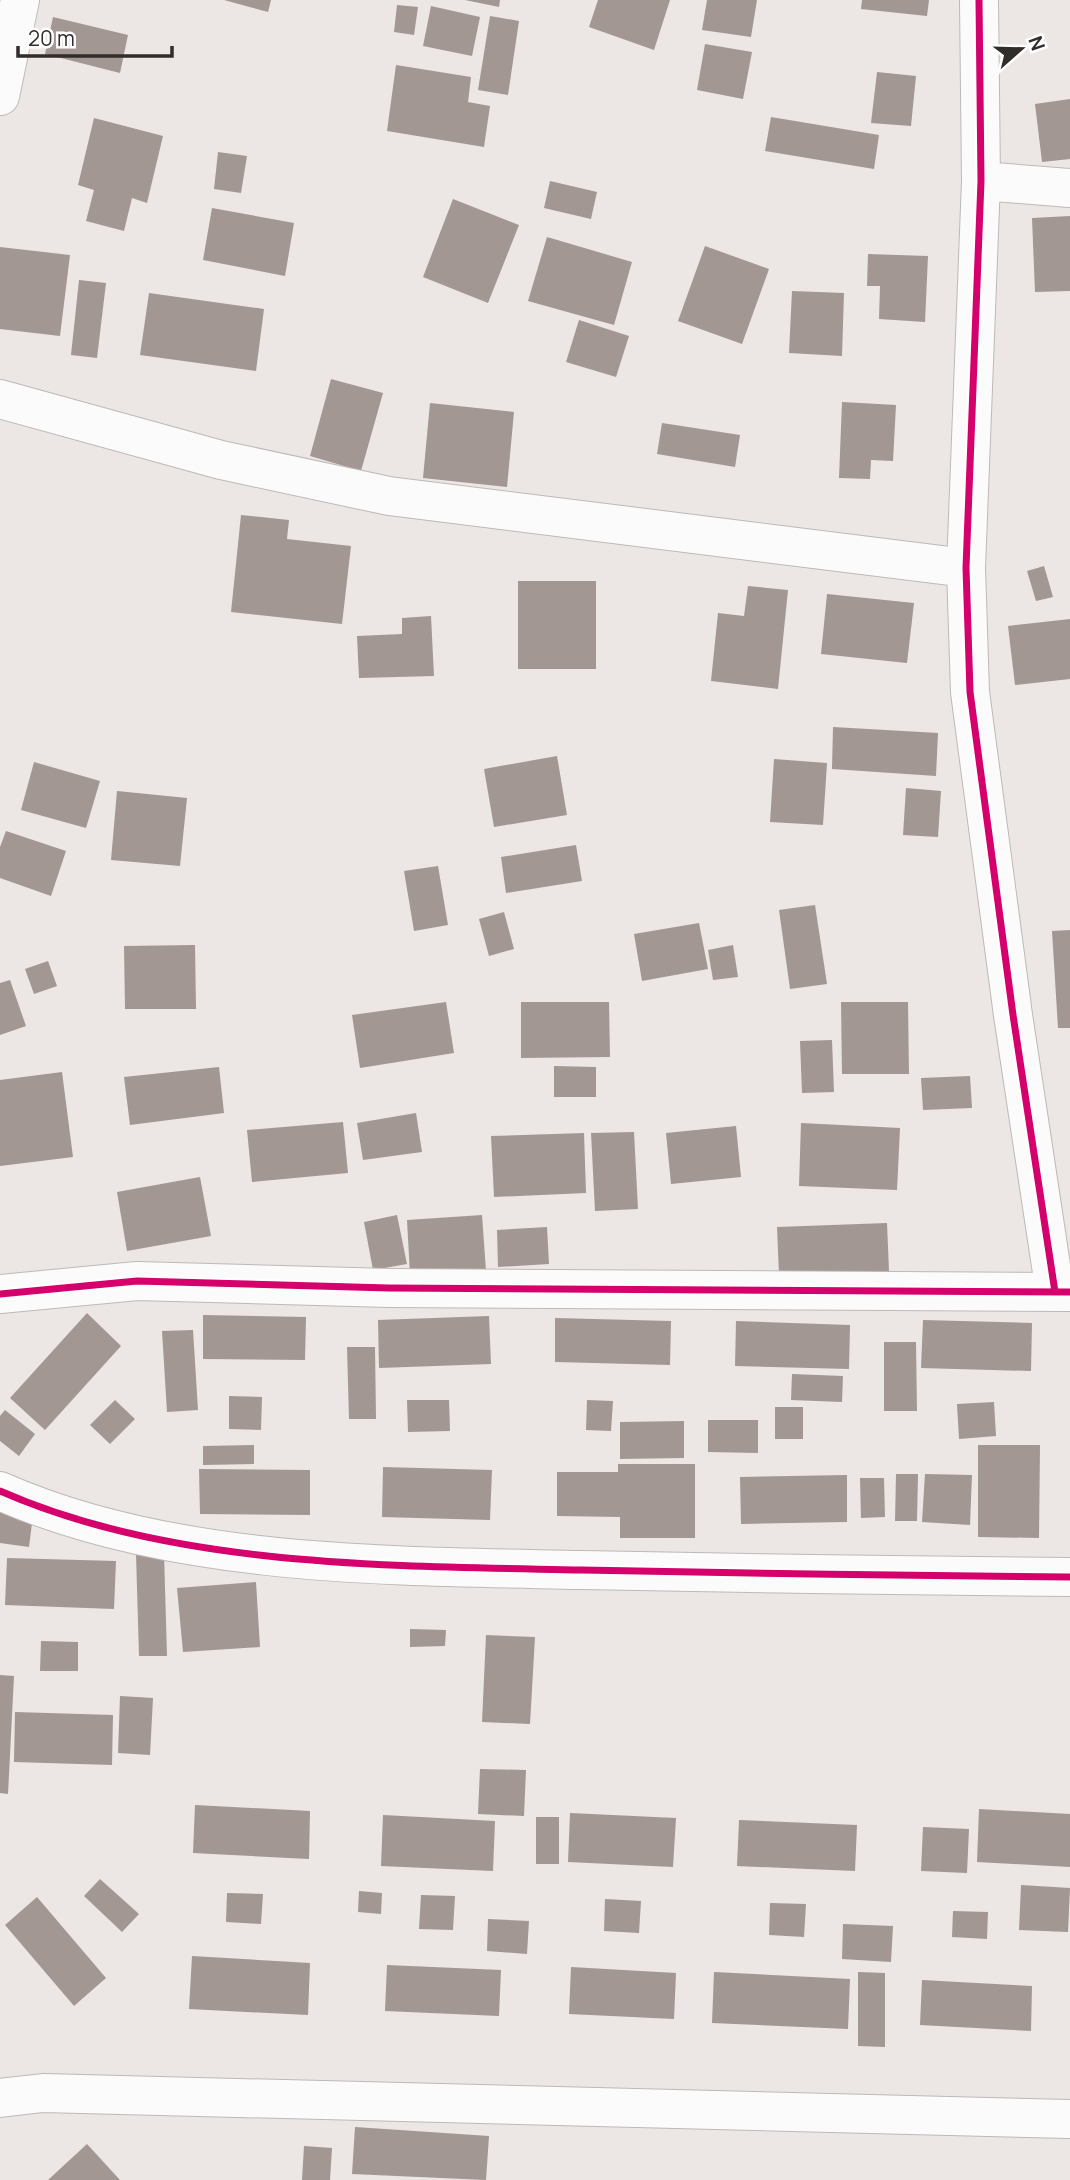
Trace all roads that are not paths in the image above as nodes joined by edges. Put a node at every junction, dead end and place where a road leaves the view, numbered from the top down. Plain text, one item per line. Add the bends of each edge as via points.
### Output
1 (20, 0) edge
2 (979, 0) edge
3 (0, 96) edge
4 (981, 181) junction
5 (1070, 188) edge
6 (0, 399) edge
7 (966, 568) junction
8 (1063, 1292) edge
9 (0, 1294) edge
10 (0, 1491) edge
11 (1070, 1577) edge
12 (0, 2098) edge
13 (1070, 2119) edge

1 - 3 street
2 - 4 street
4 - 5 street
4 - 7 street
6 - 7 street via 221,460 389,496
7 - 8 street via 970,692 1011,1002
8 - 9 street via 388,1288 137,1281
10 - 11 street via 71,1518 124,1531 239,1552 382,1566
12 - 13 street via 43,2093

